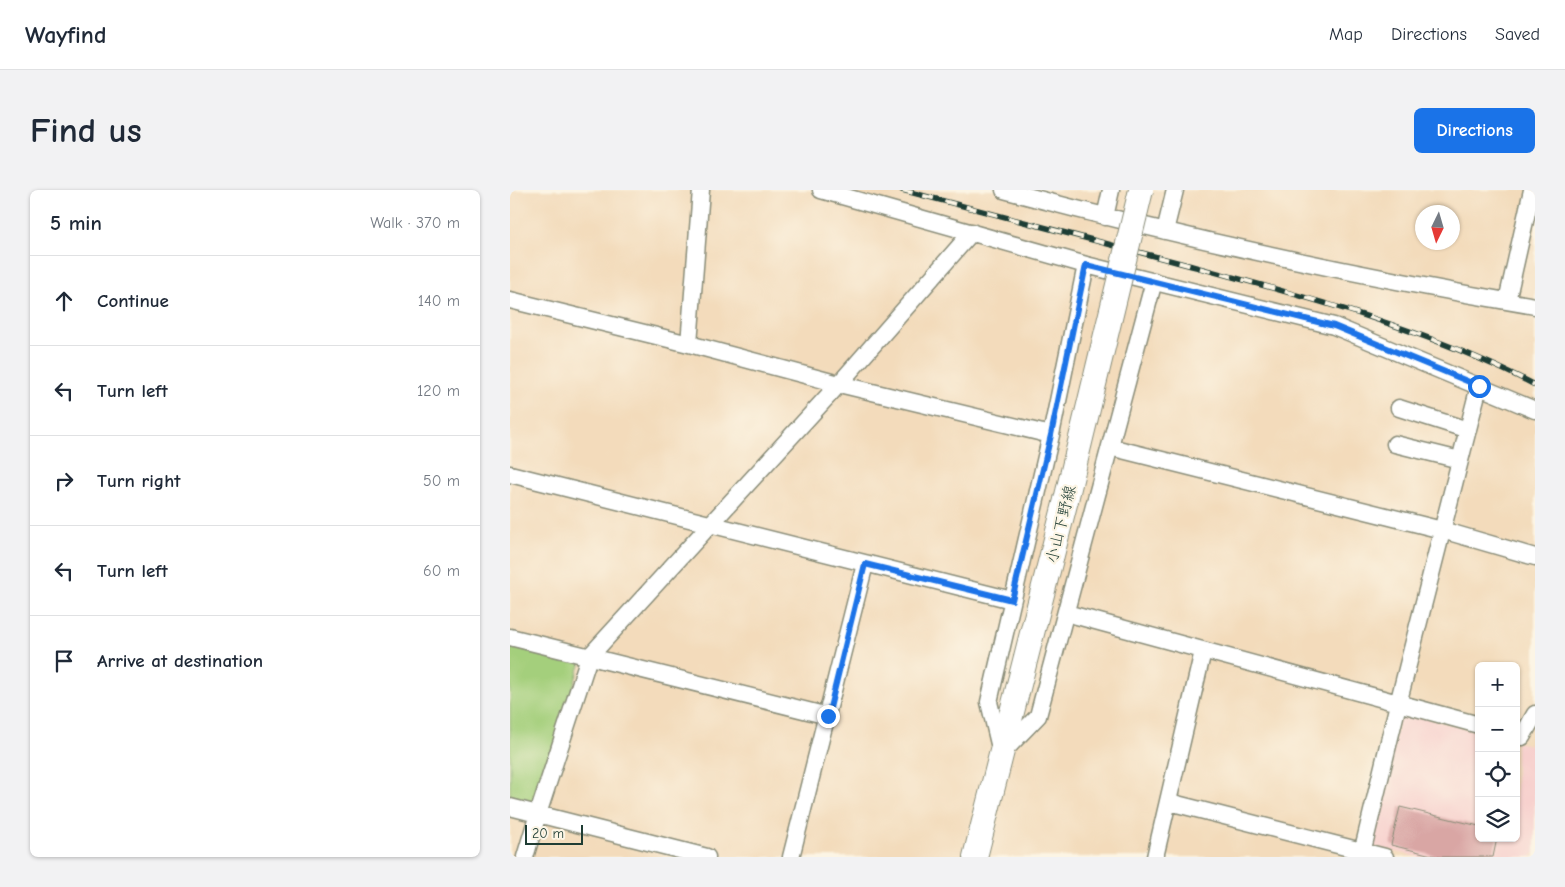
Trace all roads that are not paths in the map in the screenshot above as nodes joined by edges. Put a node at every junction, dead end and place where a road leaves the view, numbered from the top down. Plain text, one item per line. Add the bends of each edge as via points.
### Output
1 (701, 190) edge
2 (821, 190) edge
3 (1004, 190) edge
4 (1111, 190) edge
5 (1141, 190) edge
6 (1175, 190) edge
7 (1532, 190) edge
8 (1105, 217) junction
9 (1165, 231) junction
10 (972, 232) junction
11 (1086, 265) junction
12 (1154, 281) junction
13 (510, 300) edge
14 (1507, 301) junction
15 (1535, 306) edge
16 (689, 344) junction
17 (839, 384) junction
18 (1479, 386) junction
19 (1399, 408) dead end
20 (1535, 410) edge
21 (1468, 430) junction
22 (1051, 435) junction
23 (1395, 444) dead end
24 (1110, 447) junction
25 (1460, 460) junction
26 (510, 474) edge
27 (711, 524) junction
28 (1442, 530) junction
29 (1535, 557) edge
30 (865, 564) junction
31 (1012, 600) junction
32 (1066, 614) junction
33 (510, 637) edge
34 (1203, 651) junction
35 (589, 657) junction
36 (1398, 704) junction
37 (1535, 714) edge
38 (828, 716) junction
39 (1475, 724) edge
40 (1525, 737) edge
41 (1001, 754) junction
42 (1169, 802) junction
43 (510, 808) edge
44 (538, 814) junction
45 (1362, 855) edge
46 (526, 857) edge
47 (707, 857) edge
48 (791, 857) edge
49 (975, 857) edge
50 (1155, 857) edge
51 (1385, 857) edge

1 - 16 street
2 - 10 street
3 - 8 street
4 - 8 street
5 - 41 main road, 小山下野線, bridge
6 - 9 street
7 - 14 street
8 - 9 street
9 - 14 street
10 - 11 street
10 - 17 street
11 - 12 street
11 - 22 street
12 - 18 street via 1334,326
12 - 24 street
13 - 16 street
14 - 15 street
16 - 17 street
17 - 22 street
17 - 27 street
18 - 20 street
18 - 21 street
19 - 21 street
21 - 25 street
22 - 31 street
23 - 25 street
24 - 28 street
24 - 32 street
25 - 28 street
26 - 27 street
27 - 30 street
27 - 35 street
28 - 29 street
28 - 36 street
30 - 31 street
30 - 38 street
31 - 41 street via 989,702
32 - 34 street
32 - 41 street via 1038,716
33 - 35 street
34 - 36 street
34 - 42 street
35 - 38 street
35 - 44 street
36 - 39 street
36 - 45 street
37 - 40 street
38 - 48 street
41 - 49 main road, 小山下野線
42 - 45 street
42 - 50 street
43 - 44 street
44 - 46 street
44 - 47 street
45 - 51 street

